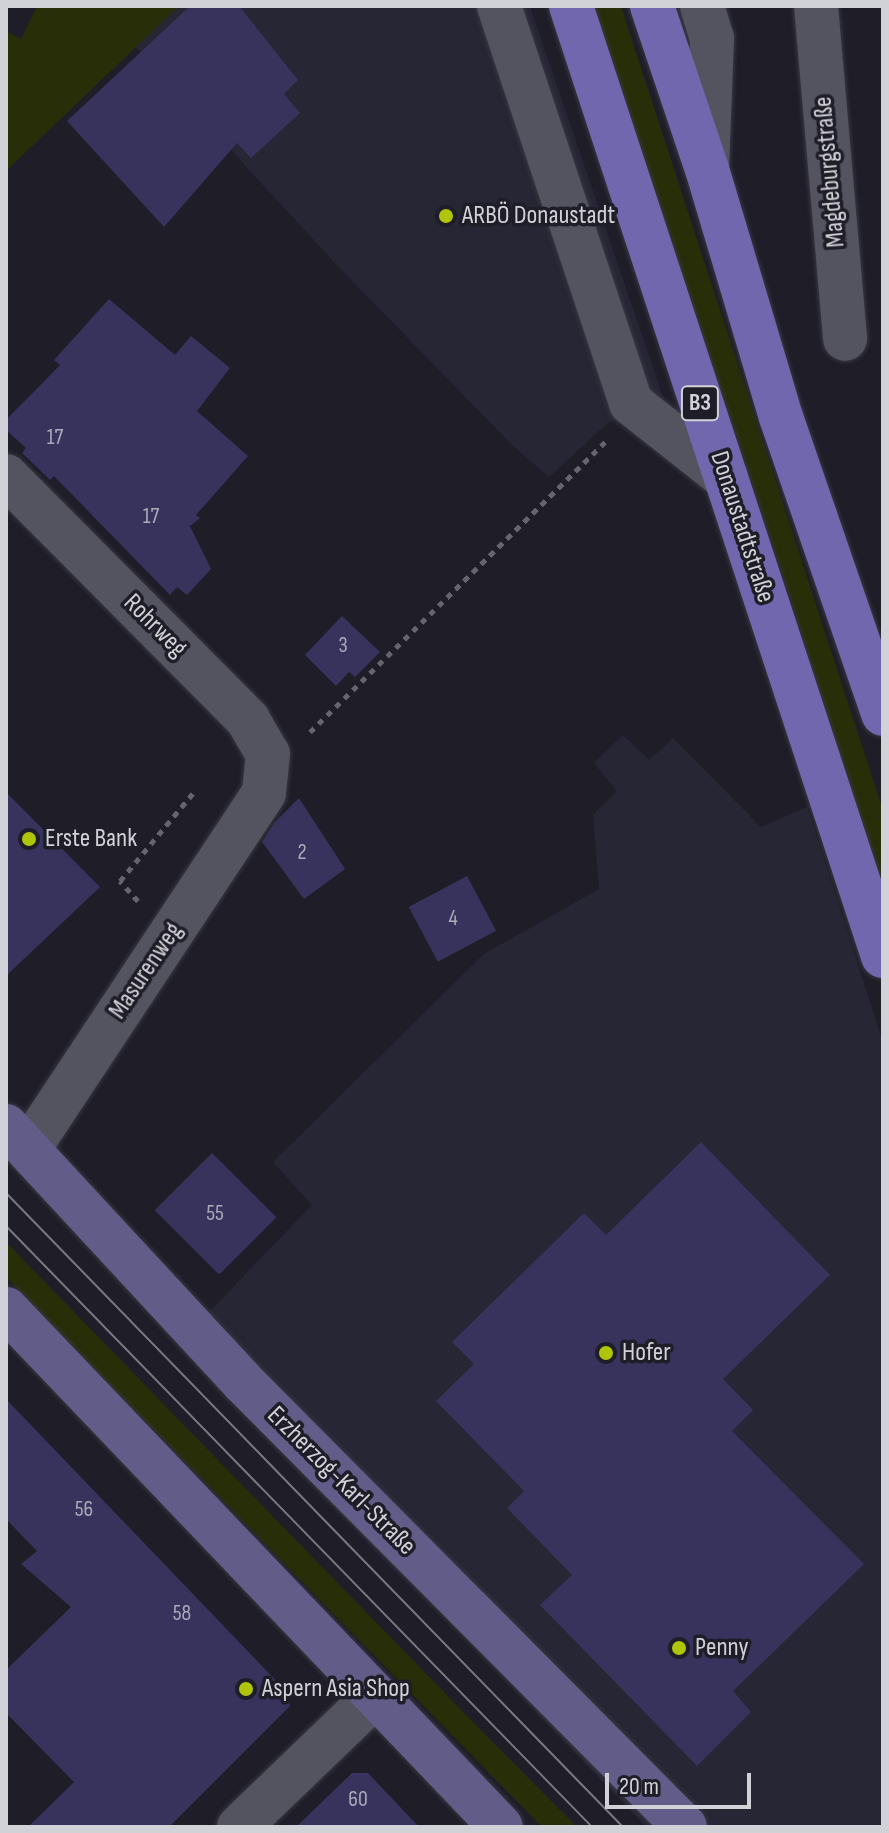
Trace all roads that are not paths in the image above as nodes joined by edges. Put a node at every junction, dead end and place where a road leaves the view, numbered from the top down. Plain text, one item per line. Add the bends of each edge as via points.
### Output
1 (499, 6) edge
2 (571, 6) edge
3 (652, 6) edge
4 (702, 6) edge
5 (816, 6) edge
6 (707, 169) junction
7 (845, 339) dead end
8 (6, 476) edge
9 (726, 478) junction
10 (883, 714) edge
11 (266, 773) joint
12 (883, 956) edge
13 (17, 1137) edge
14 (10, 1320) edge
15 (375, 1696) junction
16 (239, 1827) edge
17 (501, 1827) edge
18 (685, 1827) edge

1 - 9 street via 631,403
2 - 9 main road, Donaustadtstraße / B3
3 - 6 main road
4 - 6 street via 712,38
5 - 7 street, Magdeburgstraße
6 - 10 main road via 781,417
8 - 11 street, Rohrweg via 248,720
9 - 12 main road, Donaustadtstraße / B3
11 - 13 street, Masurenweg
13 - 18 main road, Erzherzog-Karl-Straße via 243,1382
14 - 15 main road
15 - 16 street
15 - 17 main road

